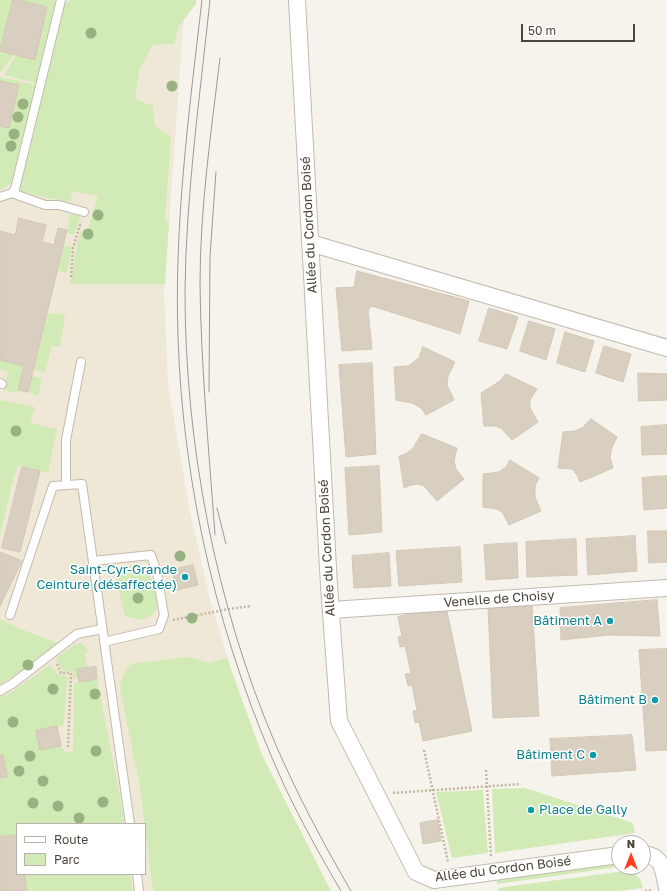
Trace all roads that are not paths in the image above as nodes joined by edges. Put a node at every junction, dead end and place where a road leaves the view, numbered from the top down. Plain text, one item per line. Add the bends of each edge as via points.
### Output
1 (60, 0) edge
2 (296, 0) edge
3 (12, 193) junction
4 (0, 197) edge
5 (84, 212) road end
6 (310, 243) junction
7 (667, 348) edge
8 (81, 362) dead end
9 (66, 485) junction
10 (93, 561) junction
11 (667, 588) edge
12 (331, 610) junction
13 (10, 615) dead end
14 (102, 630) junction
15 (104, 642) junction
16 (0, 691) edge
17 (130, 823) edge
18 (611, 856) edge
19 (651, 856) edge
20 (137, 875) edge
21 (667, 888) edge
22 (139, 891) edge

1 - 3 lane
2 - 6 street, Allée du Cordon Boisé
3 - 4 lane
3 - 5 lane via 45,205 59,205
6 - 7 street
6 - 12 street, Allée du Cordon Boisé
8 - 9 lane via 66,440
9 - 10 lane via 82,484
9 - 13 lane via 53,486
10 - 14 lane
10 - 15 lane via 151,555 157,573 164,615 159,629
11 - 12 street, Venelle de Choisy
12 - 18 street, Allée du Cordon Boisé via 339,721 416,872 434,880
14 - 15 lane
14 - 16 lane via 77,634
15 - 17 lane
19 - 21 street via 656,857 662,864
20 - 22 lane

